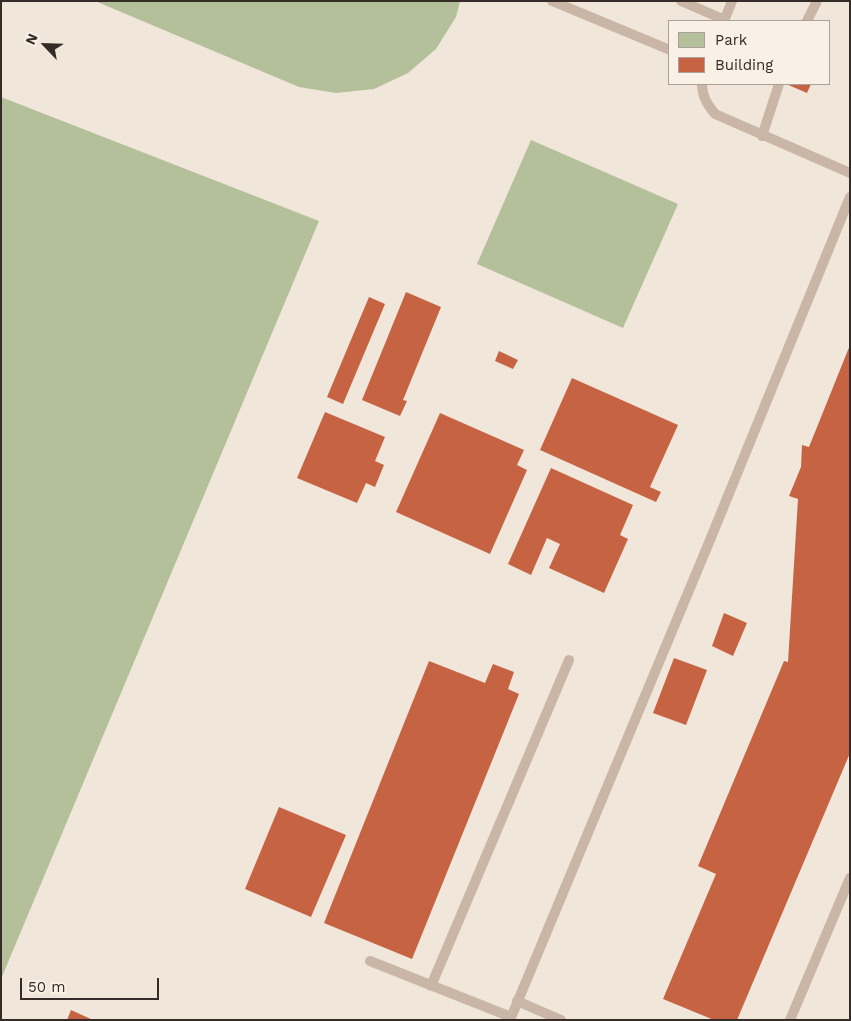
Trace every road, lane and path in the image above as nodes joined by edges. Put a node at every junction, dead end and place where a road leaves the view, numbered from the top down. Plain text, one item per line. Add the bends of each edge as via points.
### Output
1 (552, 1) edge
2 (681, 1) edge
3 (732, 1) edge
4 (816, 1) edge
5 (724, 20) edge
6 (806, 20) edge
7 (668, 49) edge
8 (702, 85) edge
9 (780, 85) edge
10 (762, 136) junction
11 (850, 173) edge
12 (850, 197) edge
13 (845, 221) edge
14 (569, 660) dead end
15 (850, 878) edge
16 (370, 961) dead end
17 (431, 986) junction
18 (517, 1001) junction
19 (510, 1018) edge
20 (561, 1020) edge
21 (790, 1020) edge

1 - 7 lane
2 - 5 lane
3 - 5 lane
4 - 6 lane
8 - 10 lane via 707,104 715,114
9 - 10 lane
10 - 11 lane
12 - 13 lane
13 - 18 lane
14 - 17 lane
15 - 21 lane
16 - 17 lane
17 - 19 lane
18 - 19 lane
18 - 20 lane

